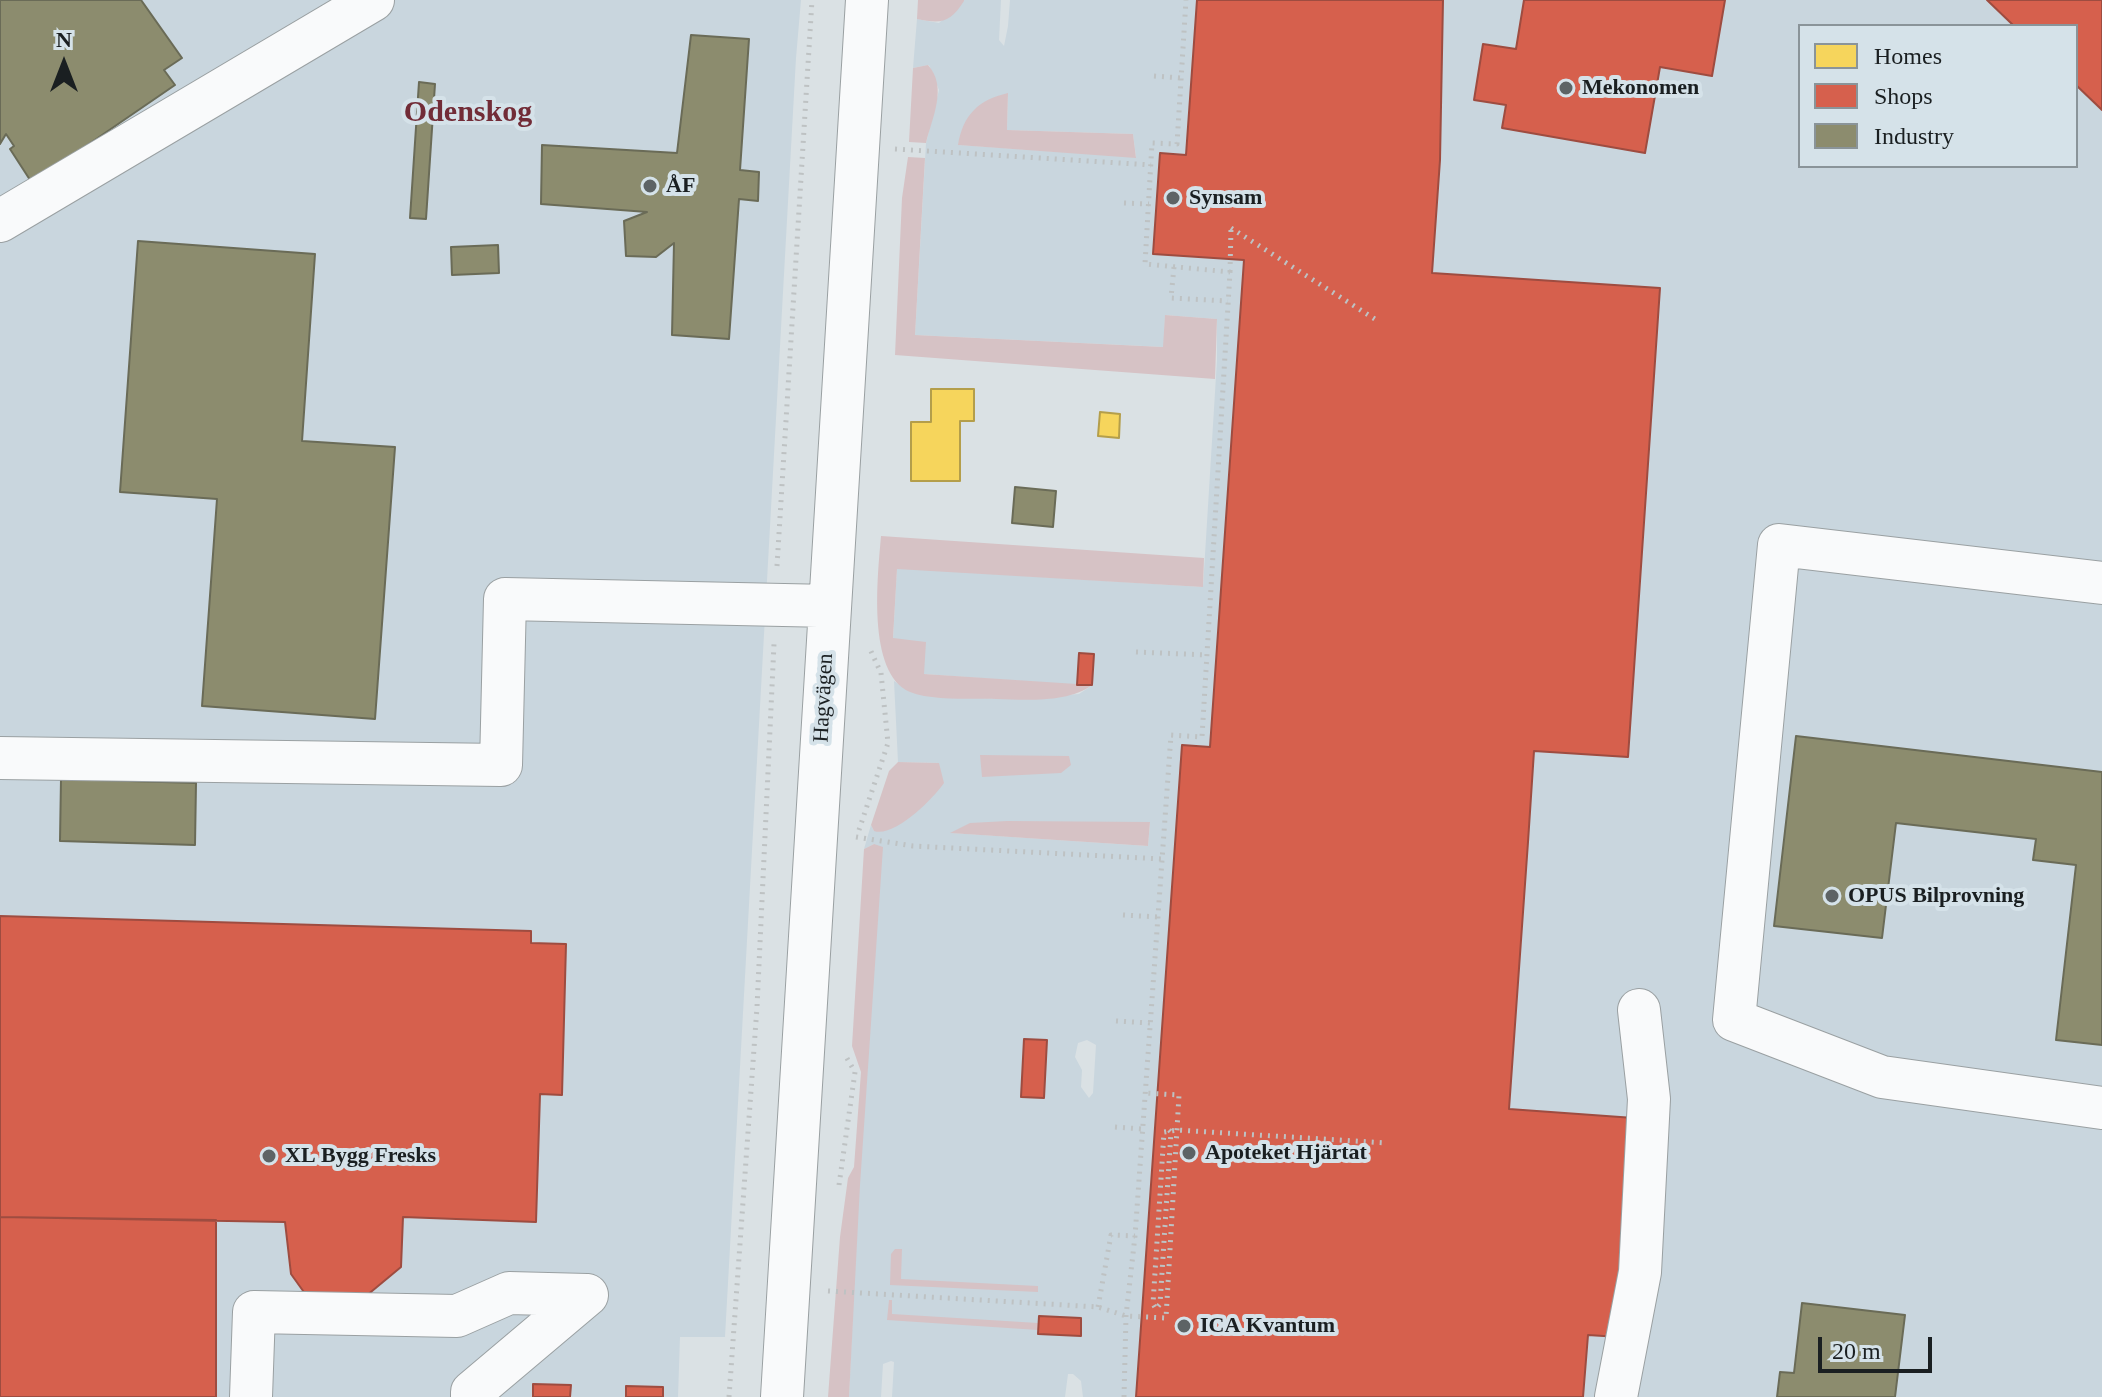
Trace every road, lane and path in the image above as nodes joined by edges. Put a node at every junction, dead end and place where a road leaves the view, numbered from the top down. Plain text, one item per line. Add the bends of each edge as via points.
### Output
1 (812, 0) edge
2 (867, 0) edge
3 (1186, 0) edge
4 (358, 4) edge
5 (1154, 76) dead end
6 (1181, 78) junction
7 (894, 149) dead end
8 (1151, 165) junction
9 (1124, 203) dead end
10 (1149, 204) junction
11 (0, 221) edge
12 (1174, 267) junction
13 (1230, 272) junction
14 (1228, 301) junction
15 (1378, 321) dead end
16 (2102, 583) edge
17 (775, 605) junction
18 (830, 606) junction
19 (1136, 652) dead end
20 (1207, 655) junction
21 (0, 758) edge
22 (856, 837) dead end
23 (1162, 859) junction
24 (1123, 915) dead end
25 (1158, 917) junction
26 (1639, 1010) dead end
27 (1116, 1021) dead end
28 (1150, 1023) junction
29 (1145, 1093) junction
30 (2102, 1108) edge
31 (1115, 1127) dead end
32 (1143, 1129) junction
33 (1177, 1130) junction
34 (1387, 1143) dead end
35 (1135, 1236) junction
36 (827, 1291) dead end
37 (1098, 1307) junction
38 (1166, 1309) junction
39 (1126, 1316) junction
40 (251, 1397) edge
41 (472, 1397) edge
42 (729, 1397) edge
43 (782, 1397) edge
44 (1124, 1397) edge
45 (1616, 1397) edge

1 - 17 path
2 - 18 street, Hagvägen
3 - 6 path
4 - 11 street
5 - 6 path
6 - 8 path via 1177,144 1152,143
7 - 8 path
8 - 10 path
9 - 10 path
10 - 12 path via 1145,264
12 - 13 path
12 - 14 path via 1171,298
13 - 14 path
13 - 15 path via 1231,228
14 - 20 path
16 - 30 street via 1779,545 1734,1020 1882,1077
17 - 18 street
17 - 21 street via 505,599 501,765
17 - 42 path via 757,1007
18 - 43 street, Hagvägen
19 - 20 path
20 - 23 path via 1202,737 1171,735
22 - 23 path via 913,846
23 - 25 path
24 - 25 path
25 - 28 path
26 - 45 street via 1649,1099 1640,1272
27 - 28 path
28 - 29 path
29 - 32 path
29 - 33 path via 1179,1095
31 - 32 path
32 - 35 path
33 - 34 path
33 - 38 path
33 - 38 path via 1169,1130 1156,1309
35 - 37 path via 1111,1235
35 - 39 path
36 - 37 path
37 - 39 path
38 - 39 path via 1166,1318
39 - 44 path
40 - 41 street via 254,1312 457,1316 509,1293 587,1295

